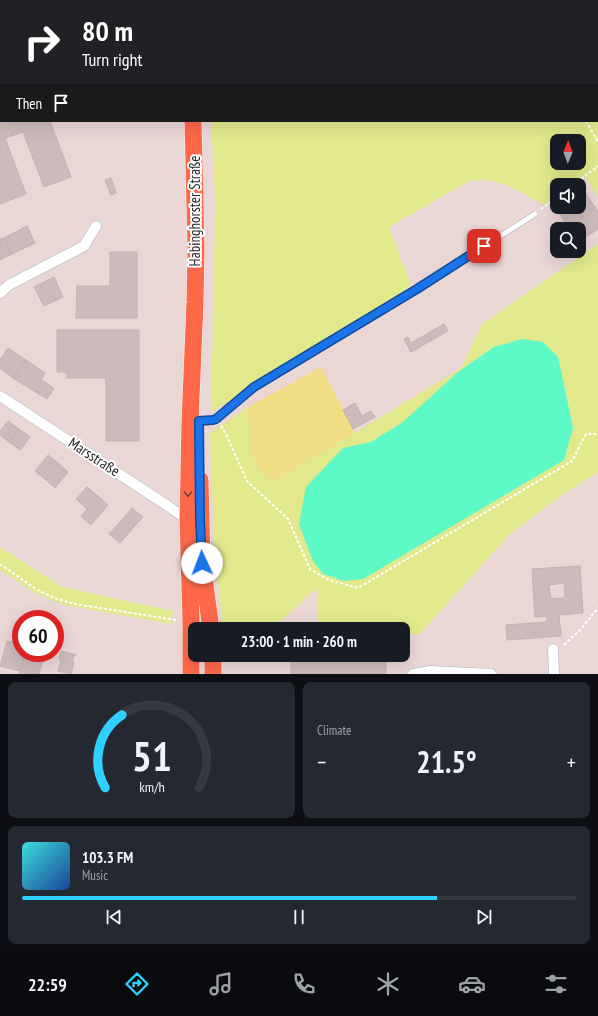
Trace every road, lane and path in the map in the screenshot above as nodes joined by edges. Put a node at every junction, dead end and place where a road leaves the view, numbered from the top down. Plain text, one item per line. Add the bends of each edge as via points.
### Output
1 (193, 122) edge
2 (587, 122) edge
3 (598, 142) edge
4 (598, 166) edge
5 (582, 178) edge
6 (550, 202) edge
7 (535, 214) joint
8 (96, 226) dead end
9 (0, 293) edge
10 (0, 396) edge
11 (216, 419) junction
12 (194, 422) junction
13 (598, 434) edge
14 (188, 520) junction
15 (202, 563) junction
16 (0, 564) edge
17 (598, 608) edge
18 (191, 622) joint
19 (210, 622) edge
20 (553, 649) joint
21 (191, 662) edge
22 (213, 662) edge
23 (191, 674) edge
24 (213, 674) edge
25 (414, 674) edge
26 (491, 674) edge
27 (554, 674) edge

1 - 12 main road, Habinghorster Straße via 196,249
2 - 3 path
4 - 5 path
6 - 7 path
7 - 11 lane via 417,289 254,387
8 - 9 street via 84,246 9,285
10 - 14 street, Marsstraße
11 - 12 lane
11 - 13 path via 226,434 247,480 288,519 310,569 329,580 358,588 572,461 586,434
12 -> 14 main road, Habinghorster Straße
12 - 15 main road, Habinghorster Straße
14 - 15 main road via 194,525 195,547
14 - 18 main road, Habinghorster Straße
15 - 19 main road, Habinghorster Straße
16 - 18 path via 54,598 75,604
17 - 20 path via 564,645
20 - 27 street
21 - 23 main road, Habinghorster Straße
22 - 24 main road
25 - 26 street via 431,671

